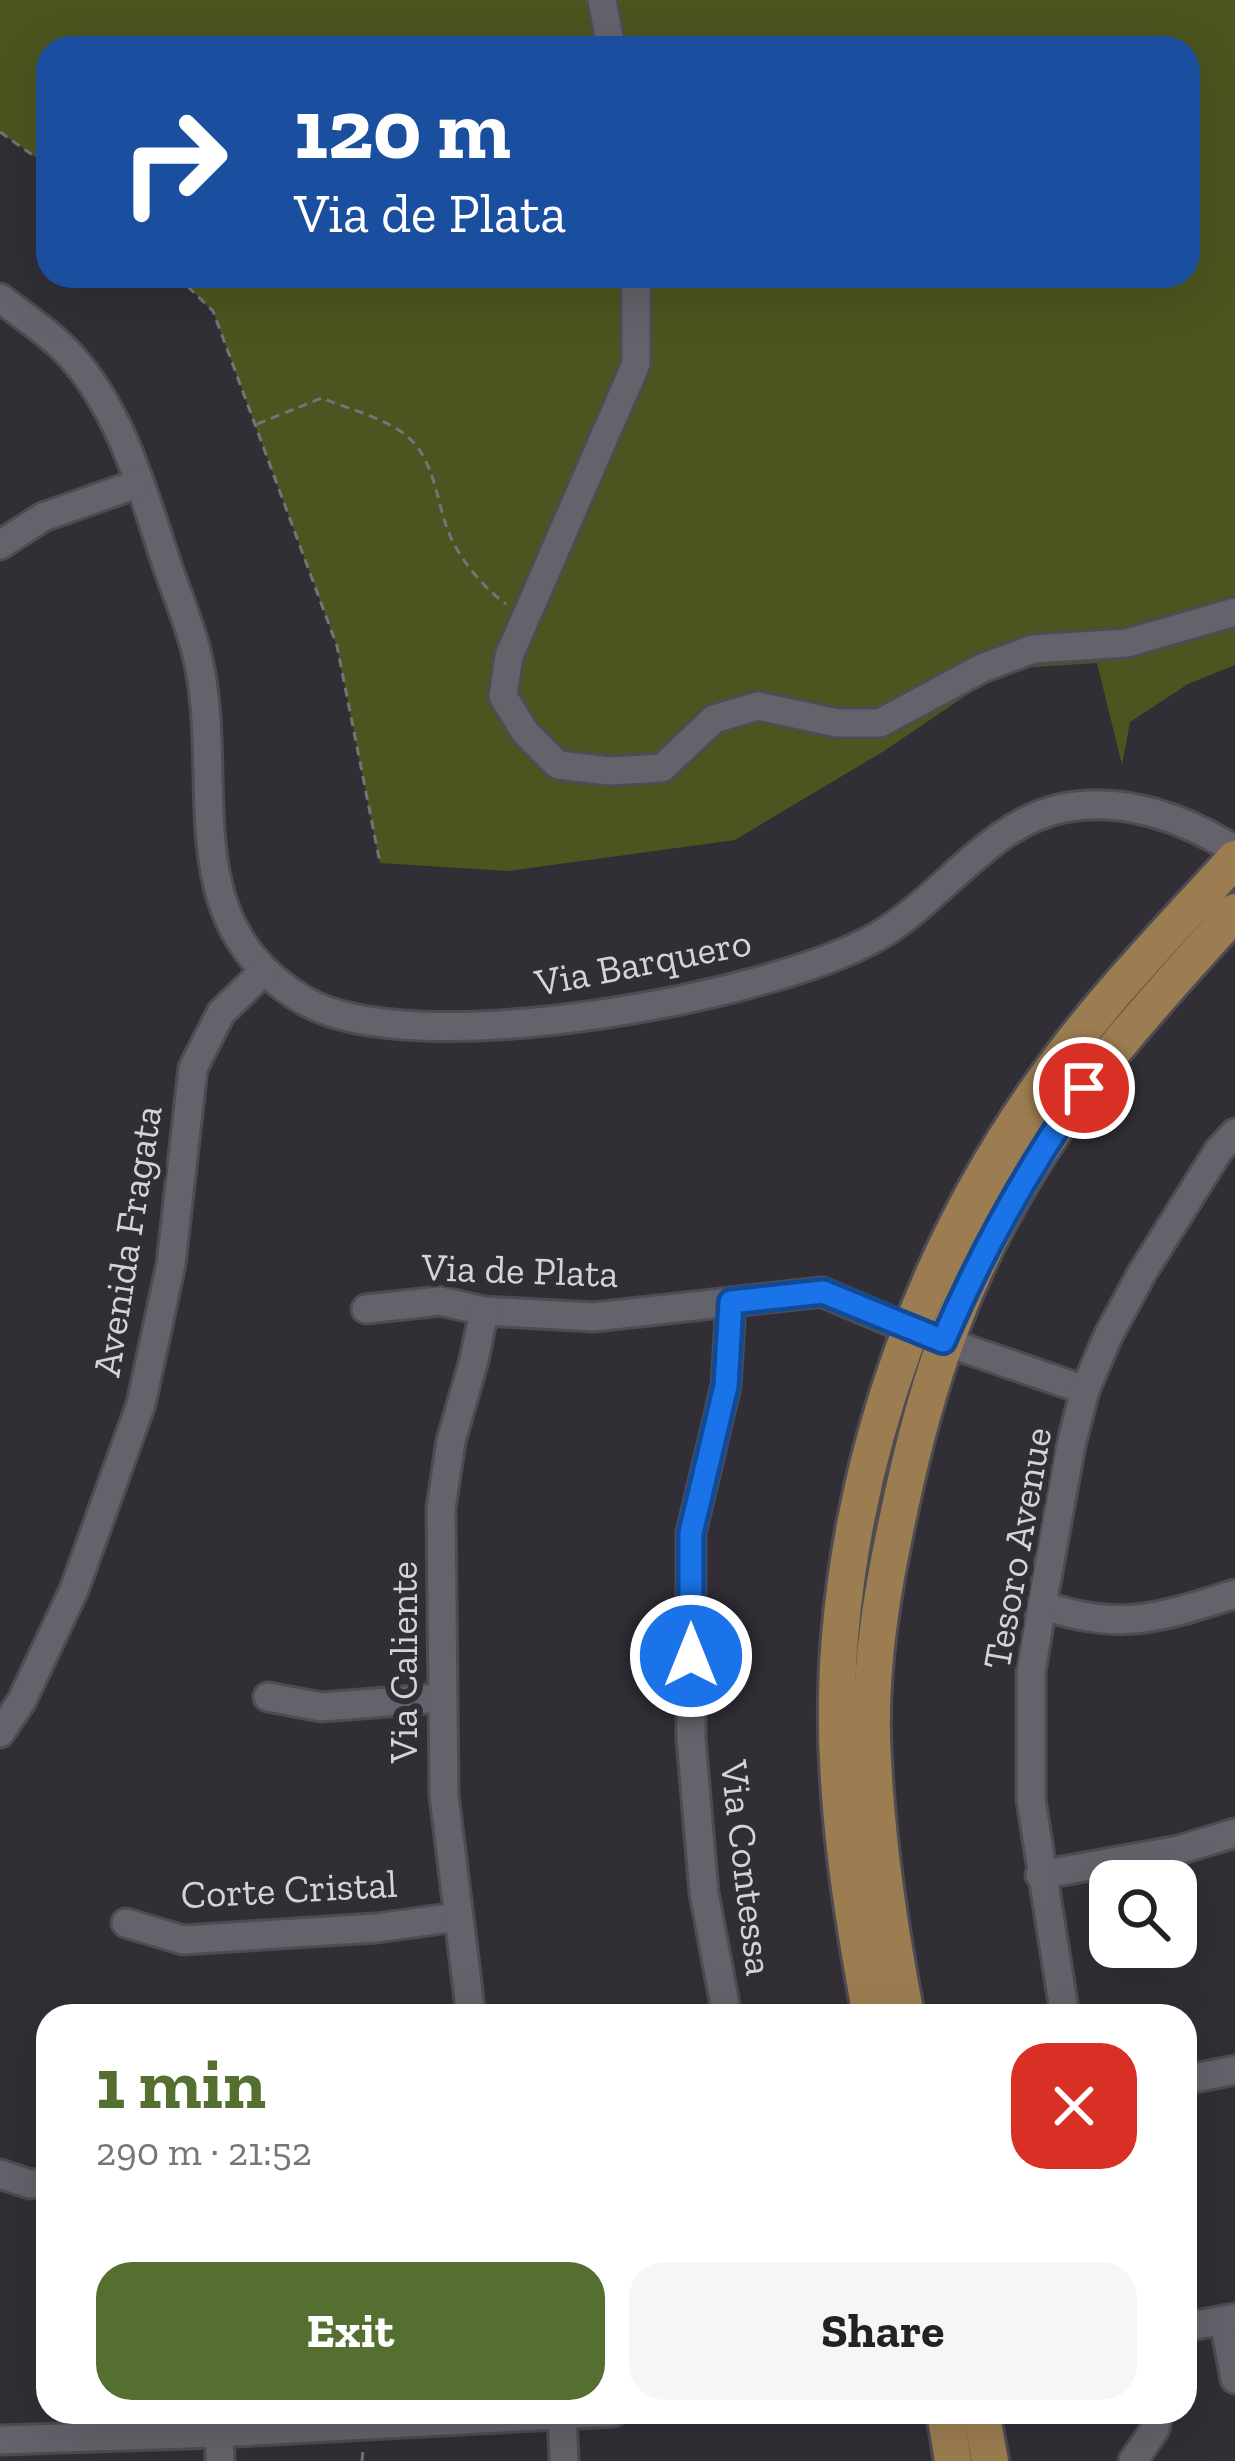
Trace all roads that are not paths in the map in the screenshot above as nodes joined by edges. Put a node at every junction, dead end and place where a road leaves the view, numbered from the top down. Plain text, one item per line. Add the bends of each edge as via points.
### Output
1 (602, 0) edge
2 (609, 36) edge
3 (635, 288) edge
4 (0, 298) edge
5 (137, 484) junction
6 (0, 545) edge
7 (1235, 612) edge
8 (1235, 850) edge
9 (1235, 860) edge
10 (1235, 912) edge
11 (263, 972) junction
12 (1235, 1133) edge
13 (731, 1302) junction
14 (366, 1309) dead end
15 (484, 1311) junction
16 (927, 1335) junction
17 (1085, 1390) junction
18 (1235, 1594) edge
19 (1042, 1604) junction
20 (268, 1697) dead end
21 (441, 1697) junction
22 (0, 1733) edge
23 (1235, 1833) edge
24 (1040, 1875) junction
25 (457, 1916) junction
26 (126, 1923) dead end
27 (469, 2004) edge
28 (725, 2004) edge
29 (869, 2004) edge
30 (904, 2004) edge
31 (1063, 2004) edge
32 (1235, 2070) edge
33 (1197, 2078) edge
34 (0, 2174) edge
35 (36, 2183) edge
36 (1230, 2319) edge
37 (1197, 2325) edge
38 (1235, 2379) edge
39 (418, 2424) edge
40 (562, 2424) edge
41 (946, 2424) edge
42 (983, 2424) edge
43 (1157, 2424) edge
44 (219, 2435) edge
45 (0, 2440) edge
46 (564, 2461) edge
47 (953, 2461) edge
48 (990, 2461) edge
49 (1133, 2461) edge

1 - 2 street
3 - 7 street via 636,364 509,656 503,697 558,765 662,768 714,719 758,706 880,723 1033,649 1127,643
4 - 5 street, Via Barquero via 69,354 103,399
5 - 6 street via 43,517
5 - 11 street, Via Barquero via 198,656 208,850 220,898
8 - 11 street, Via Barquero via 1115,802 1060,808 1017,826 884,933 841,956 596,1017 390,1024 338,1016
9 - 16 main road via 1039,1088 936,1269
10 - 16 main road via 1110,1052
11 - 22 street, Avenida Fragata via 220,1013 193,1069 171,1264 140,1404 74,1590
12 - 17 street, Tesoro Avenue via 1142,1273
13 - 15 street, Via de Plata via 594,1316
13 - 16 street, Via de Plata via 823,1292
13 - 28 street, Via Contessa via 726,1386 691,1533 692,1738 704,1893
14 - 15 street, Via de Plata via 440,1301
15 - 21 street, Via Caliente via 441,1508
16 - 17 street, Via de Plata
16 - 29 main road via 887,1397 839,1637 838,1760 850,1904
16 - 30 main road via 920,1413 879,1605 872,1733 881,1887
17 - 19 street, Tesoro Avenue
18 - 19 street via 1158,1618 1084,1619
19 - 24 street, Tesoro Avenue via 1031,1672
20 - 21 street via 320,1707
21 - 25 street, Via Caliente
23 - 24 street
24 - 31 street, Tesoro Avenue
25 - 26 street, Corte Cristal via 183,1940
25 - 27 street, Via Caliente
32 - 33 street
34 - 35 street
36 - 37 street
36 - 38 street
39 - 44 street
40 - 46 street
41 - 47 main road
42 - 48 main road
43 - 49 street
44 - 45 street

